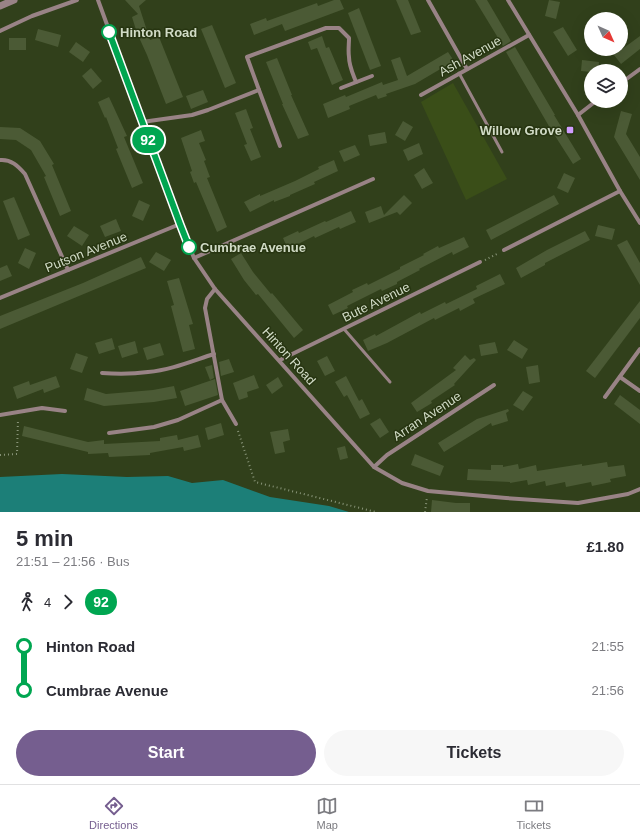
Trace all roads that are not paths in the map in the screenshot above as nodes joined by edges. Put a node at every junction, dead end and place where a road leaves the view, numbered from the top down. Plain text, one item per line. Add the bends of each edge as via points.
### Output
1 (14, 0) edge
2 (77, 0) edge
3 (98, 0) edge
4 (428, 0) edge
5 (508, 0) edge
6 (0, 6) edge
7 (0, 31) edge
8 (529, 35) junction
9 (466, 69) junction
10 (640, 69) edge
11 (459, 73) junction
12 (372, 76) dead end
13 (628, 78) edge
14 (356, 82) junction
15 (341, 88) dead end
16 (259, 90) junction
17 (421, 95) dead end
18 (587, 108) edge
19 (578, 115) junction
20 (142, 122) junction
21 (280, 146) dead end
22 (502, 152) dead end
23 (0, 160) edge
24 (373, 179) dead end
25 (620, 191) junction
26 (640, 223) edge
27 (180, 224) junction
28 (504, 250) road end
29 (194, 258) junction
30 (480, 262) road end
31 (68, 270) junction
32 (215, 289) junction
33 (0, 298) edge
34 (344, 329) junction
35 (640, 349) edge
36 (214, 354) junction
37 (280, 360) junction
38 (102, 373) dead end
39 (620, 377) junction
40 (390, 382) dead end
41 (494, 384) dead end
42 (640, 392) edge
43 (605, 397) dead end
44 (222, 400) junction
45 (65, 411) dead end
46 (0, 415) edge
47 (236, 424) road end
48 (109, 433) dead end
49 (374, 467) junction
50 (640, 490) edge

1 - 6 street
2 - 7 street
3 - 20 street, Hinton Road
4 - 9 street
5 - 8 street
8 - 9 street, Ash Avenue
8 - 19 street
9 - 11 street, Ash Avenue
10 - 13 street
11 - 17 street, Ash Avenue
11 - 22 lane
12 - 14 street
14 - 15 street
14 - 16 street via 348,56 349,38 339,28 326,28 247,57
16 - 20 street via 192,115
16 - 21 street
18 - 19 street
19 - 25 street
20 - 27 street, Hinton Road
23 - 31 street via 5,159 17,164 25,174
24 - 29 street
25 - 26 street
25 - 28 street
27 - 29 street, Hinton Road
27 - 31 street, Putson Avenue
29 - 32 street, Hinton Road
30 - 34 street, Bute Avenue
31 - 33 street, Putson Avenue
32 - 36 street via 205,308
32 - 37 street, Hinton Road
34 - 37 street, Bute Avenue
34 - 40 lane
35 - 39 street
36 - 38 street via 171,368 148,372
36 - 44 street
37 - 49 street, Hinton Road
39 - 42 street
39 - 43 street
41 - 49 street, Arran Avenue via 387,455
44 - 47 street
44 - 48 street via 178,420 154,427
45 - 46 street via 42,408
49 - 50 street, Hinton Road via 402,483 428,491 578,503

